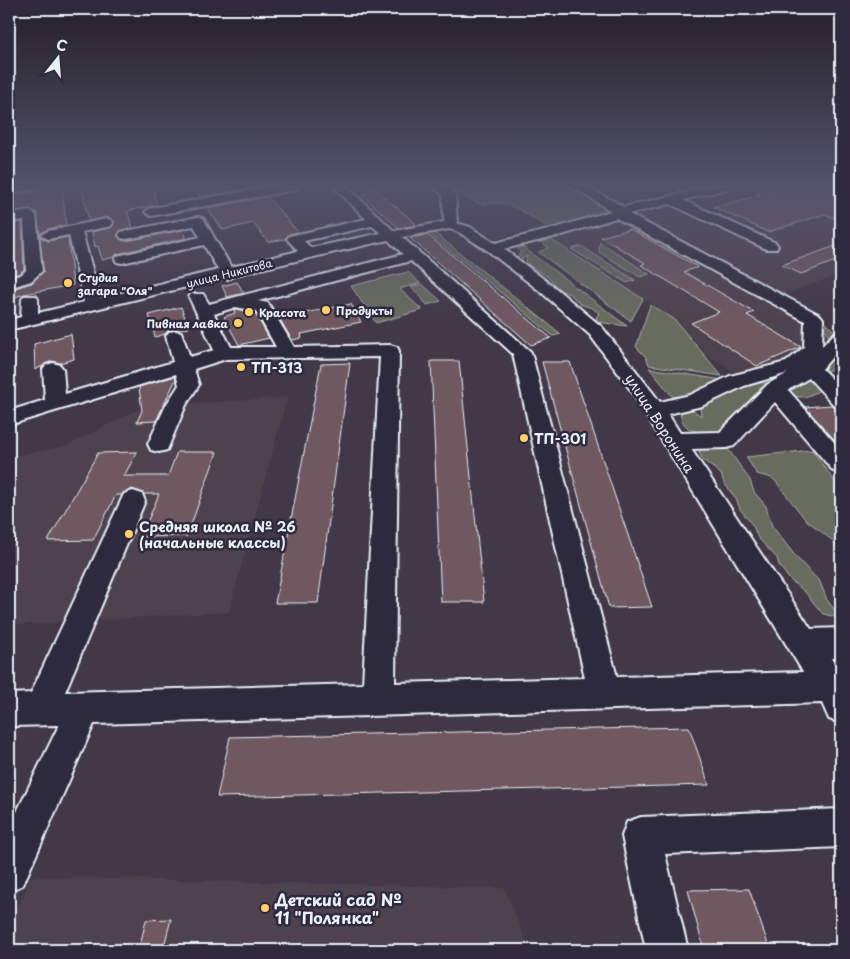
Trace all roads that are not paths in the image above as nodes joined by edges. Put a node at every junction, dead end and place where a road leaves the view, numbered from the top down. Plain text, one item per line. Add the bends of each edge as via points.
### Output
1 (75, 230) edge
2 (31, 231) edge
3 (71, 231) edge
4 (148, 231) edge
5 (203, 231) edge
6 (331, 231) edge
7 (387, 231) edge
8 (415, 231) edge
9 (466, 231) edge
10 (561, 231) edge
11 (654, 231) edge
12 (738, 231) edge
13 (48, 235) dead end
14 (126, 235) dead end
15 (393, 236) junction
16 (294, 239) junction
17 (208, 240) junction
18 (771, 246) dead end
19 (493, 248) junction
20 (308, 253) junction
21 (415, 255) junction
22 (122, 259) dead end
23 (285, 259) junction
24 (690, 267) dead end
25 (228, 274) junction
26 (9, 282) edge
27 (190, 282) junction
28 (30, 299) dead end
29 (236, 302) junction
30 (93, 305) junction
31 (204, 311) junction
32 (30, 320) junction
33 (9, 325) edge
34 (814, 335) junction
35 (175, 336) dead end
36 (841, 337) edge
37 (225, 352) junction
38 (288, 352) junction
39 (185, 365) junction
40 (53, 369) dead end
41 (811, 369) junction
42 (776, 389) junction
43 (841, 400) edge
44 (55, 404) junction
45 (654, 410) junction
46 (9, 418) edge
47 (673, 441) junction
48 (159, 444) dead end
49 (841, 465) edge
50 (132, 501) dead end
51 (841, 643) edge
52 (804, 644) junction
53 (605, 693) junction
54 (836, 697) edge
55 (378, 700) junction
56 (85, 708) junction
57 (41, 709) junction
58 (9, 710) edge
59 (841, 828) edge
60 (9, 872) edge
61 (667, 950) edge

1 - 30 street
2 - 26 street via 34,271 26,278
3 - 13 street
4 - 14 street
5 - 17 street
6 - 16 street
7 - 15 street
8 - 15 street, улица Никитова
9 - 19 street, улица Воронина
10 - 19 street
11 - 34 street via 814,320
12 - 18 street
15 - 20 street, улица Никитова
15 - 21 street
16 - 20 street
16 - 23 street via 276,244
17 - 22 street
17 - 25 street
19 - 45 street, улица Воронина via 596,332 641,388
20 - 23 street, улица Никитова
21 - 29 street
21 - 53 street via 522,352
23 - 25 street, улица Никитова
24 - 34 street
25 - 27 street, улица Никитова
27 - 30 street, улица Никитова
27 - 31 street
28 - 32 street
29 - 31 street
29 - 38 street via 262,307
30 - 32 street, улица Никитова
31 - 37 street
32 - 33 street, улица Никитова
34 - 45 street via 814,349 793,366 737,381 695,401
35 - 39 street
36 - 41 street
37 - 38 street
37 - 39 street
38 - 55 street via 390,351
39 - 44 street
39 - 48 street via 190,385 176,406
40 - 44 street
41 - 42 street
41 - 43 street
42 - 47 street via 726,440
42 - 49 street
44 - 46 street
45 - 47 street, улица Воронина
47 - 52 street, улица Воронина
50 - 57 street
51 - 52 street
52 - 54 street, улица Воронина
53 - 54 street
53 - 55 street
55 - 56 street
56 - 57 street
56 - 60 street
57 - 58 street
59 - 61 street via 641,836

